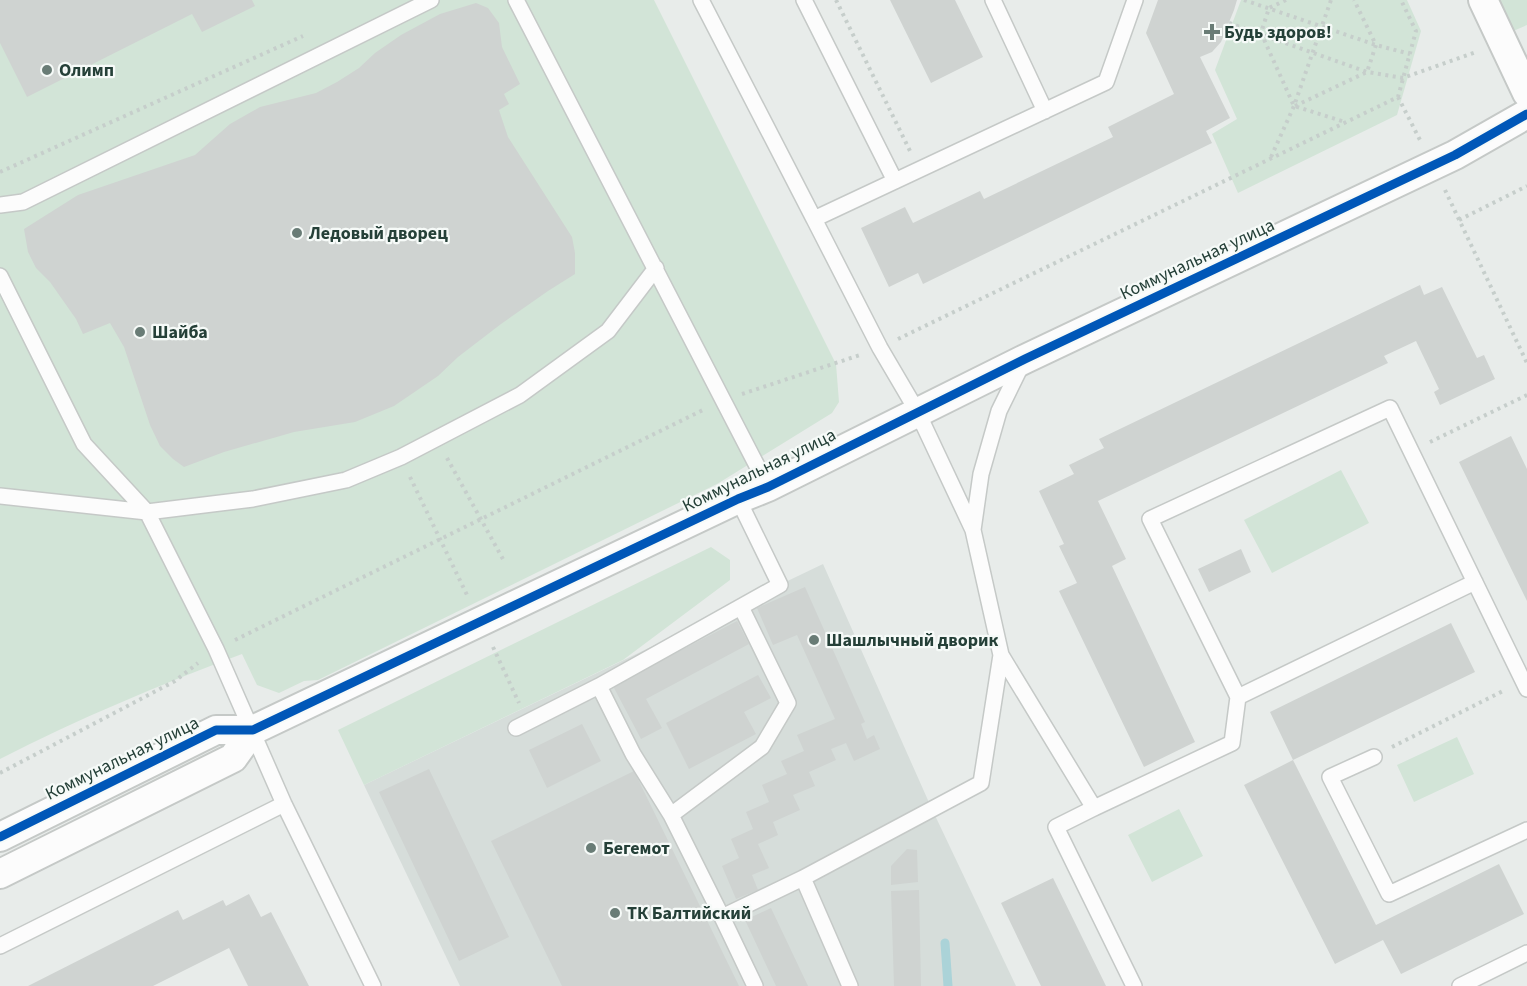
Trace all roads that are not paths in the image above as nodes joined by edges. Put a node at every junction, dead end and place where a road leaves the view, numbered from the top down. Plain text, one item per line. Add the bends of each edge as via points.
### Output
1 (431, 0) edge
2 (516, 0) edge
3 (701, 0) edge
4 (804, 0) edge
5 (993, 0) edge
6 (1135, 0) edge
7 (1483, 0) edge
8 (1527, 93) edge
9 (1045, 111) junction
10 (1527, 114) edge
11 (895, 182) junction
12 (0, 205) edge
13 (814, 219) junction
14 (656, 268) junction
15 (0, 276) edge
16 (1024, 359) junction
17 (917, 411) junction
18 (768, 487) junction
19 (0, 496) edge
20 (738, 499) junction
21 (147, 512) junction
22 (973, 530) junction
23 (1475, 582) junction
24 (741, 607) junction
25 (1001, 655) junction
26 (1525, 685) edge
27 (599, 686) junction
28 (1238, 697) junction
29 (522, 725) road end
30 (253, 730) junction
31 (1374, 757) road end
32 (284, 804) junction
33 (1094, 808) junction
34 (671, 815) junction
35 (1527, 830) edge
36 (0, 837) edge
37 (0, 874) edge
38 (803, 878) junction
39 (722, 917) junction
40 (0, 946) edge
41 (1527, 952) edge
42 (373, 986) edge
43 (755, 986) edge
44 (850, 986) edge
45 (1134, 986) edge
46 (1460, 986) edge

1 - 12 lane via 23,202
2 - 14 lane
3 - 13 lane
4 - 11 lane
5 - 9 lane
6 - 9 lane via 1106,82
7 - 8 street
9 - 11 lane
10 - 16 street, Коммунальная улица via 1455,154 1437,174
11 - 13 lane
13 - 17 lane
14 - 18 lane
14 - 21 lane via 608,331 520,395 401,458 346,480 253,499
15 - 21 lane via 84,444
16 - 17 street, Коммунальная улица
16 - 22 lane via 999,411 981,474
17 - 18 street, Коммунальная улица
17 - 22 lane
18 - 20 street, Коммунальная улица
19 - 21 lane
20 - 24 lane via 780,585
20 - 30 street, Коммунальная улица
21 - 30 lane
22 - 25 lane
23 - 26 lane
23 - 28 lane
23 - 28 lane via 1390,408 1150,519
24 - 27 lane
24 - 34 lane via 788,703 762,747
25 - 33 lane
25 - 38 lane via 981,783
27 - 29 lane
27 - 34 lane via 633,754
28 - 33 lane via 1232,742
30 - 32 lane
30 - 36 street, Коммунальная улица via 216,730
30 - 37 street, Коммунальная улица via 233,758
31 - 35 lane via 1330,777 1389,894
32 - 40 lane
32 - 42 lane
33 - 45 lane via 1056,827
34 - 39 lane
38 - 39 lane
38 - 44 lane
39 - 43 lane
41 - 46 lane

